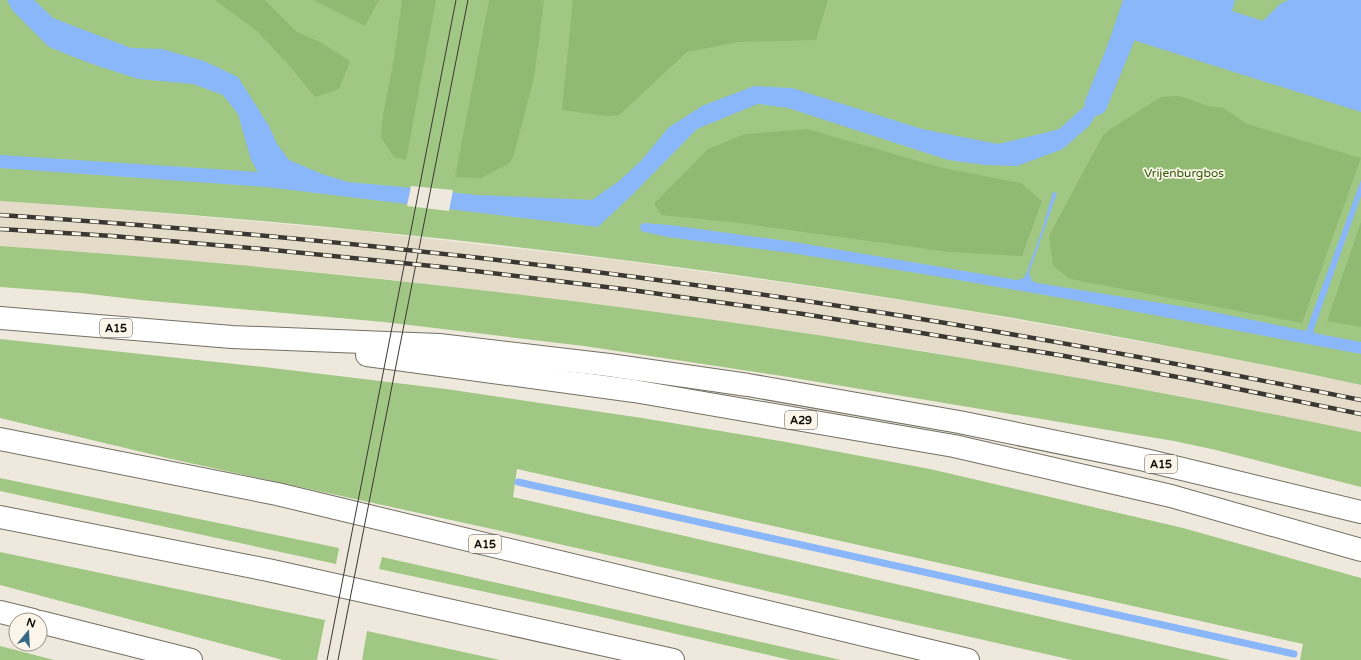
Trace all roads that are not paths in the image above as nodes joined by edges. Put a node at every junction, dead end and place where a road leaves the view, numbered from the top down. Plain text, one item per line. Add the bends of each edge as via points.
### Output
1 (0, 318) edge
2 (232, 337) junction
3 (0, 439) edge
4 (1361, 512) edge
5 (0, 517) edge
6 (1361, 550) edge
7 (48, 624) edge
8 (191, 660) edge
9 (673, 660) edge
10 (968, 660) edge

1 - 2 highway, A15
2 - 4 highway, A15 via 439,346 609,365 748,385 959,422 1145,460
2 - 6 highway, A29 via 634,391 954,446 1172,496
3 - 10 highway, A15 via 277,494
5 - 9 highway via 268,570
7 - 8 highway

